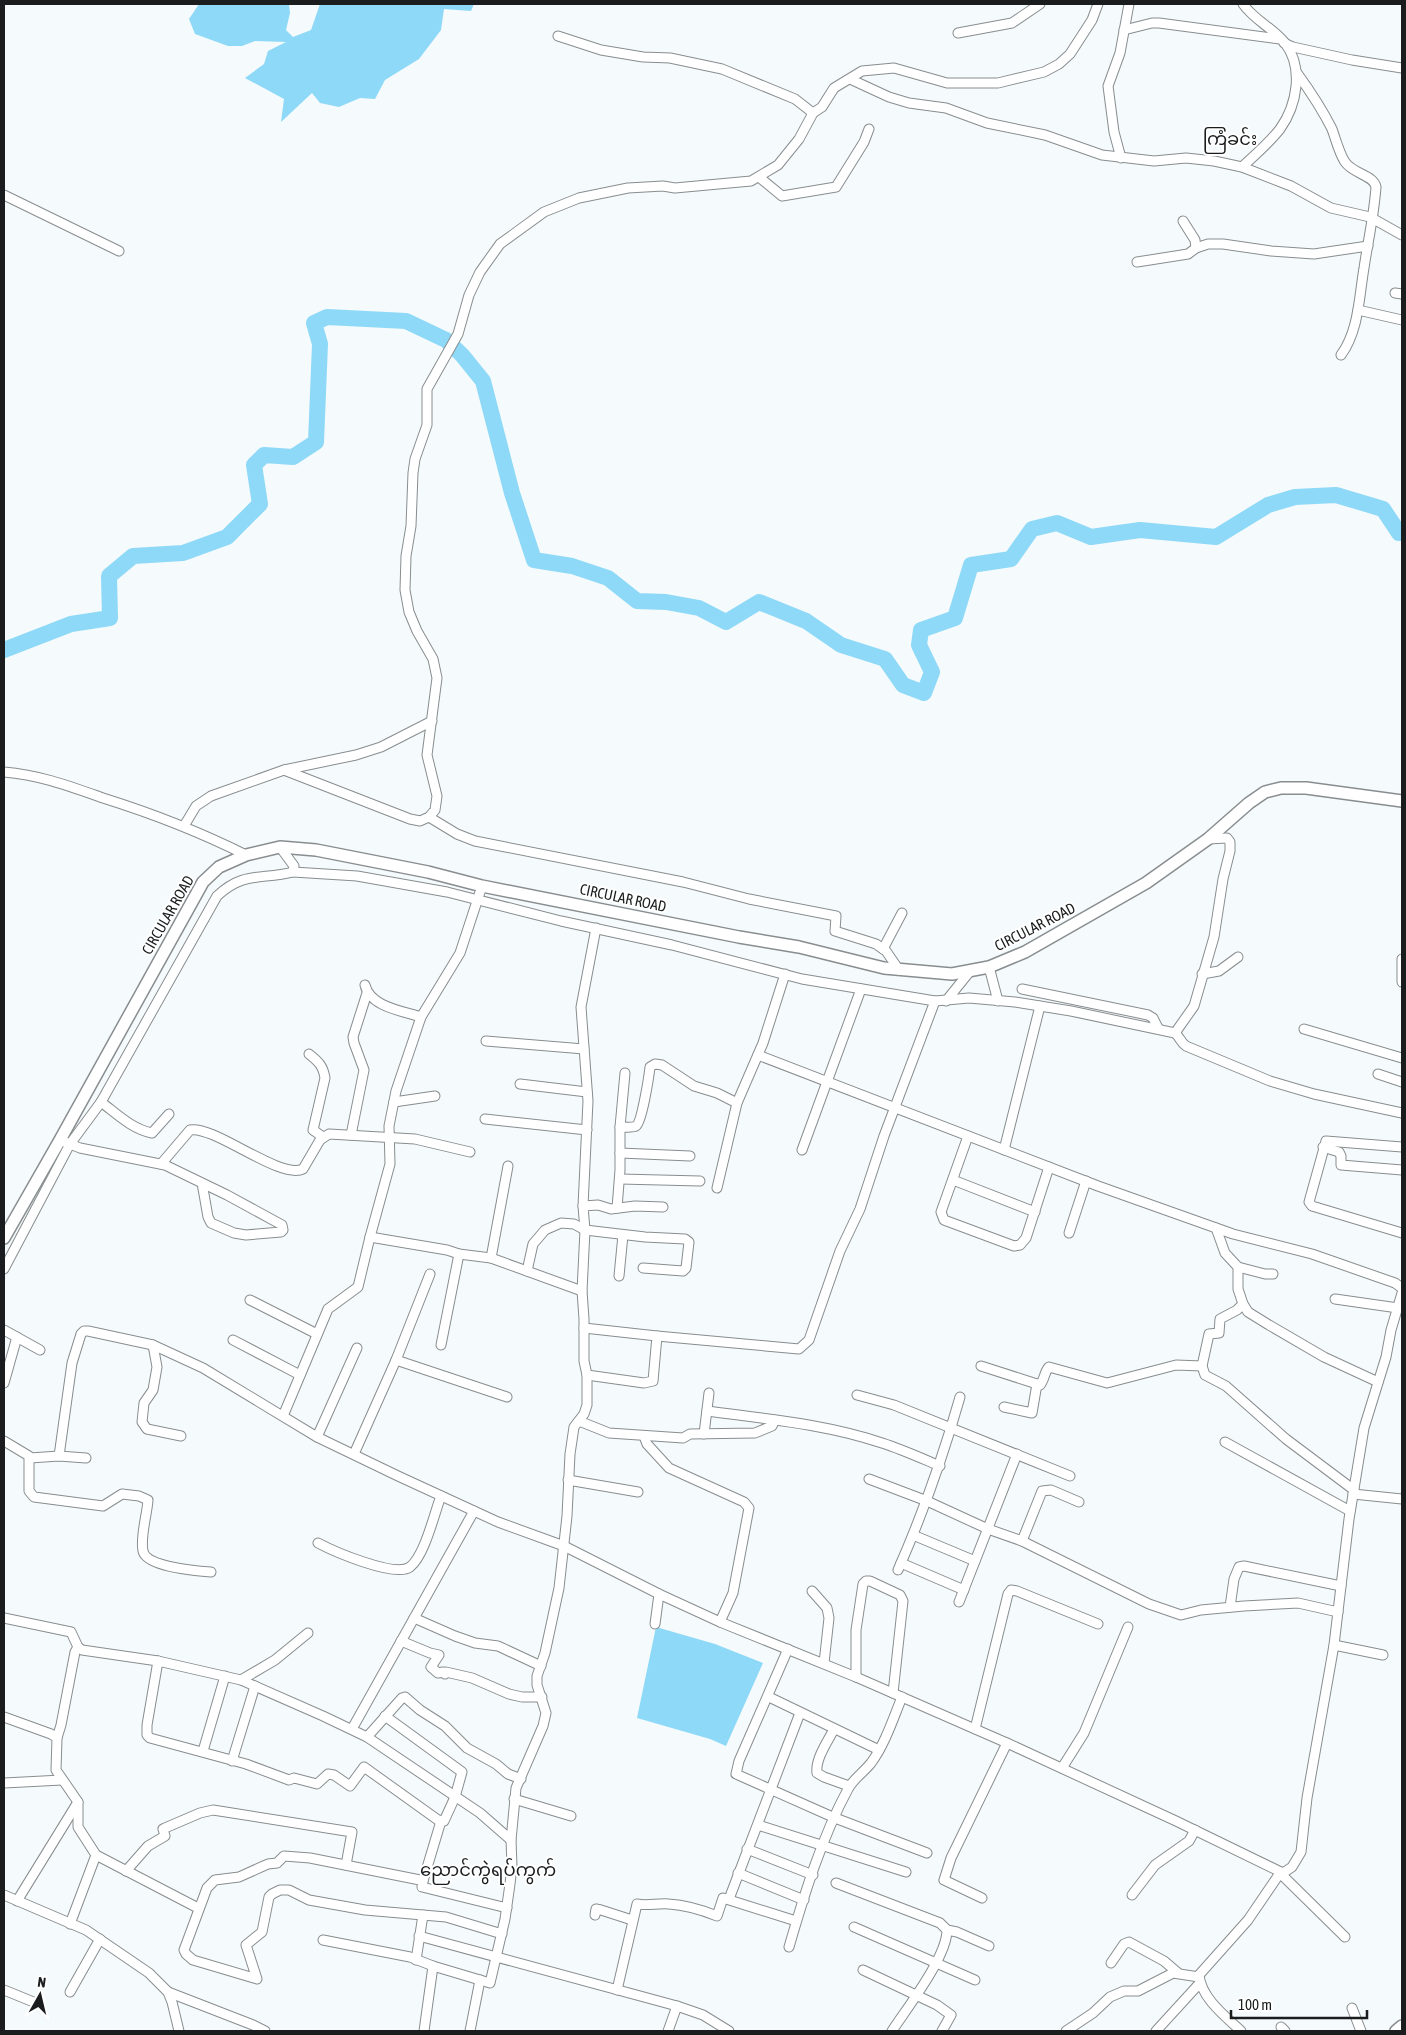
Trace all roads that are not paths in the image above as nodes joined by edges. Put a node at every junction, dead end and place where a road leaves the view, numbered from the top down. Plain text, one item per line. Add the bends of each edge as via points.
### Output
1 (1098, 4) edge
2 (1129, 4) edge
3 (1243, 4) edge
4 (1037, 5) edge
5 (1124, 30) junction
6 (958, 33) dead end
7 (558, 36) dead end
8 (1282, 41) junction
9 (1402, 68) edge
10 (1297, 73) junction
11 (850, 79) junction
12 (813, 113) junction
13 (869, 129) dead end
14 (1121, 158) junction
15 (1242, 167) junction
16 (759, 177) junction
17 (4, 195) edge
18 (1373, 219) junction
19 (1183, 221) dead end
20 (1402, 235) edge
21 (1368, 246) junction
22 (1196, 248) junction
23 (119, 251) dead end
24 (1137, 262) dead end
25 (1358, 310) junction
26 (1402, 320) edge
27 (1341, 355) dead end
28 (432, 721) junction
29 (284, 770) junction
30 (4, 772) edge
31 (1402, 801) edge
32 (429, 817) junction
33 (184, 826) junction
34 (1208, 839) junction
35 (280, 847) junction
36 (246, 854) junction
37 (293, 872) junction
38 (482, 886) junction
39 (477, 899) junction
40 (902, 912) dead end
41 (596, 928) junction
42 (883, 949) junction
43 (1238, 957) dead end
44 (1402, 959) edge
45 (990, 967) junction
46 (899, 970) junction
47 (972, 970) junction
48 (785, 974) junction
49 (1202, 974) junction
50 (1402, 982) edge
51 (861, 989) junction
52 (1022, 989) dead end
53 (935, 1001) junction
54 (946, 1001) junction
55 (998, 1001) junction
56 (1040, 1006) junction
57 (421, 1017) junction
58 (1158, 1028) junction
59 (1304, 1029) dead end
60 (1175, 1033) junction
61 (486, 1041) dead end
62 (584, 1049) junction
63 (310, 1054) dead end
64 (758, 1055) junction
65 (1402, 1058) edge
66 (624, 1073) dead end
67 (1378, 1074) dead end
68 (826, 1082) junction
69 (1402, 1082) edge
70 (520, 1084) dead end
71 (587, 1092) junction
72 (434, 1096) dead end
73 (101, 1102) junction
74 (394, 1102) junction
75 (737, 1103) junction
76 (895, 1108) junction
77 (1402, 1113) edge
78 (169, 1114) dead end
79 (485, 1119) dead end
80 (620, 1127) junction
81 (587, 1130) junction
82 (350, 1135) junction
83 (968, 1136) junction
84 (323, 1137) junction
85 (390, 1137) junction
86 (65, 1142) junction
87 (1324, 1147) junction
88 (1402, 1147) edge
89 (802, 1150) dead end
90 (1004, 1150) junction
91 (470, 1152) dead end
92 (620, 1153) junction
93 (690, 1156) dead end
94 (160, 1164) junction
95 (508, 1166) dead end
96 (1049, 1167) junction
97 (1402, 1170) edge
98 (620, 1179) junction
99 (952, 1180) junction
100 (700, 1181) dead end
101 (1086, 1181) junction
102 (202, 1183) junction
103 (717, 1188) dead end
104 (583, 1206) junction
105 (663, 1207) dead end
106 (617, 1208) junction
107 (1035, 1212) junction
108 (1216, 1228) junction
109 (585, 1230) junction
110 (1070, 1233) dead end
111 (1402, 1233) edge
112 (623, 1235) junction
113 (370, 1237) junction
114 (4, 1238) edge
115 (459, 1254) junction
116 (491, 1258) junction
117 (1238, 1267) junction
118 (644, 1268) dead end
119 (4, 1269) edge
120 (527, 1271) junction
121 (430, 1274) dead end
122 (1273, 1274) dead end
123 (619, 1276) dead end
124 (1402, 1288) edge
125 (582, 1291) junction
126 (1402, 1294) edge
127 (1335, 1299) dead end
128 (250, 1300) dead end
129 (1243, 1304) junction
130 (1398, 1308) junction
131 (584, 1328) junction
132 (4, 1330) edge
133 (317, 1334) junction
134 (657, 1336) junction
135 (17, 1337) junction
136 (233, 1340) dead end
137 (152, 1345) junction
138 (441, 1345) dead end
139 (357, 1348) dead end
140 (40, 1350) dead end
141 (396, 1360) junction
142 (981, 1366) dead end
143 (1202, 1366) junction
144 (300, 1375) junction
145 (587, 1375) junction
146 (1378, 1382) junction
147 (4, 1383) edge
148 (1037, 1384) junction
149 (710, 1393) dead end
150 (857, 1395) dead end
151 (507, 1397) dead end
152 (960, 1398) dead end
153 (1004, 1407) dead end
154 (707, 1411) junction
155 (283, 1416) junction
156 (775, 1420) junction
157 (579, 1421) junction
158 (951, 1427) junction
159 (704, 1434) junction
160 (181, 1436) dead end
161 (644, 1436) junction
162 (317, 1437) junction
163 (4, 1441) edge
164 (1225, 1442) dead end
165 (354, 1454) junction
166 (1017, 1454) junction
167 (59, 1456) junction
168 (30, 1458) junction
169 (86, 1458) dead end
170 (940, 1466) junction
171 (1070, 1476) dead end
172 (869, 1478) dead end
173 (568, 1480) junction
174 (638, 1492) dead end
175 (1353, 1492) junction
176 (441, 1496) junction
177 (1402, 1499) edge
178 (927, 1501) junction
179 (1079, 1502) dead end
180 (474, 1511) junction
181 (1350, 1511) junction
182 (988, 1529) junction
183 (913, 1535) junction
184 (1022, 1541) junction
185 (318, 1543) dead end
186 (564, 1546) junction
187 (975, 1561) junction
188 (211, 1572) dead end
189 (1341, 1586) junction
190 (964, 1590) junction
191 (812, 1591) dead end
192 (659, 1594) junction
193 (959, 1602) dead end
194 (1230, 1607) junction
195 (1338, 1612) junction
196 (4, 1618) edge
197 (414, 1618) junction
198 (720, 1622) junction
199 (655, 1624) dead end
200 (1098, 1624) dead end
201 (1128, 1627) dead end
202 (308, 1633) dead end
203 (400, 1641) junction
204 (1334, 1645) junction
205 (78, 1648) junction
206 (788, 1649) junction
207 (1383, 1655) dead end
208 (158, 1660) junction
209 (824, 1663) junction
210 (540, 1666) junction
211 (225, 1676) junction
212 (856, 1677) junction
213 (241, 1680) junction
214 (255, 1686) junction
215 (893, 1693) junction
216 (542, 1697) junction
217 (769, 1697) junction
218 (902, 1697) junction
219 (800, 1713) junction
220 (385, 1716) junction
221 (4, 1717) edge
222 (352, 1729) junction
223 (834, 1729) junction
224 (976, 1729) junction
225 (367, 1737) junction
226 (57, 1738) junction
227 (1007, 1744) junction
228 (879, 1750) junction
229 (203, 1751) junction
230 (232, 1761) junction
231 (1062, 1768) junction
232 (62, 1780) junction
233 (521, 1780) junction
234 (4, 1783) edge
235 (849, 1786) junction
236 (771, 1789) junction
237 (455, 1797) junction
238 (514, 1800) junction
239 (78, 1802) junction
240 (570, 1816) dead end
241 (835, 1818) junction
242 (441, 1821) junction
243 (758, 1824) junction
244 (1195, 1830) junction
245 (511, 1840) junction
246 (823, 1846) junction
247 (747, 1849) junction
248 (926, 1854) dead end
249 (96, 1855) junction
250 (346, 1866) junction
251 (126, 1871) junction
252 (906, 1872) dead end
253 (738, 1873) junction
254 (1280, 1874) junction
255 (813, 1875) junction
256 (423, 1881) junction
257 (836, 1883) dead end
258 (4, 1896) edge
259 (1132, 1896) dead end
260 (982, 1898) dead end
261 (729, 1899) junction
262 (804, 1900) junction
263 (17, 1901) junction
264 (198, 1908) junction
265 (507, 1908) junction
266 (595, 1914) dead end
267 (423, 1915) junction
268 (632, 1920) junction
269 (796, 1921) junction
270 (70, 1924) junction
271 (854, 1927) dead end
272 (947, 1930) junction
273 (502, 1934) junction
274 (419, 1936) junction
275 (1345, 1937) dead end
276 (100, 1939) junction
277 (323, 1940) dead end
278 (989, 1946) dead end
279 (789, 1947) dead end
280 (497, 1956) junction
281 (416, 1960) junction
282 (936, 1962) junction
283 (1111, 1962) dead end
284 (432, 1966) junction
285 (862, 1970) dead end
286 (1178, 1973) junction
287 (480, 1980) junction
288 (975, 1980) dead end
289 (1199, 1980) junction
290 (4, 1990) edge
291 (617, 1990) junction
292 (70, 1992) dead end
293 (168, 1992) junction
294 (916, 1995) junction
295 (36, 2003) dead end
296 (677, 2006) junction
297 (1352, 2008) dead end
298 (1402, 2026) edge
299 (180, 2031) edge
300 (265, 2031) edge
301 (424, 2031) edge
302 (470, 2031) edge
303 (668, 2031) edge
304 (729, 2031) edge
305 (892, 2031) edge
306 (942, 2031) edge
307 (1066, 2031) edge
308 (1156, 2031) edge
309 (1241, 2031) edge
310 (1361, 2031) edge
311 (1396, 2031) edge

1 - 11 street via 1092,20 1070,54 1044,72 998,83 947,83 894,68 862,71
2 - 5 street
3 - 8 street
4 - 6 street via 1012,23
5 - 8 street via 1160,23
5 - 14 street via 1108,86
7 - 12 street via 600,50 670,58 722,69 795,99
8 - 9 street via 1337,57
8 - 10 street via 1293,57
10 - 15 street via 1288,116 1279,130
10 - 18 street via 1328,122 1351,170 1376,182
11 - 12 street via 834,88 822,108
11 - 14 street via 896,99 946,108 987,123
12 - 16 street via 790,153
13 - 16 street via 836,187 782,196
14 - 15 street via 1154,161 1186,158
15 - 18 street via 1285,183 1330,208
16 - 28 street via 751,181 707,186 611,191 579,198 544,212 500,244 480,272 468,295 458,334 427,389 427,425 415,459 404,590 409,612 433,659 437,678
17 - 23 street
18 - 20 street
18 - 21 street
19 - 22 street via 1195,240
21 - 22 street via 1314,254 1223,244
21 - 25 street
22 - 24 street via 1188,254
25 - 26 street
25 - 27 street
28 - 29 street via 381,748
28 - 32 street via 427,755 437,796 435,810
29 - 32 street via 410,819
29 - 33 street via 211,796 196,806
30 - 33 street via 54,781
31 - 34 main road, CIRCULAR ROAD via 1306,788 1282,788 1266,792 1249,803
32 - 42 street via 475,841 836,916 835,931
33 - 36 street
34 - 45 main road, CIRCULAR ROAD via 1146,883 1025,952
34 - 49 street via 1227,838 1230,842 1214,937
35 - 36 main road, CIRCULAR ROAD
35 - 37 street via 294,866
35 - 38 main road, CIRCULAR ROAD via 316,850
36 - 86 main road, CIRCULAR ROAD via 219,867 203,882
37 - 39 street via 357,876
37 - 73 street via 240,880 217,896
38 - 39 street
38 - 46 main road, CIRCULAR ROAD via 799,947
39 - 41 street
39 - 57 street via 460,953
40 - 42 street
41 - 48 street
41 - 62 street via 581,1007
42 - 46 street
43 - 49 street via 1219,971
44 - 50 street
45 - 47 main road, CIRCULAR ROAD
45 - 55 street
46 - 47 main road, CIRCULAR ROAD via 952,974
47 - 54 street
48 - 51 street
48 - 64 street
49 - 60 street via 1194,1006
51 - 53 street
51 - 68 street
52 - 58 street via 1148,1015
53 - 54 street
53 - 76 street
54 - 55 street via 970,998
55 - 56 street
56 - 58 street
56 - 90 street
57 - 74 street
57 - 82 street via 386,1006 372,998 366,989 353,1036 364,1070
58 - 60 street
59 - 65 street
60 - 77 street via 1186,1046 1270,1081
61 - 62 street
62 - 71 street
63 - 84 street via 322,1063 324,1071 312,1130
64 - 68 street
64 - 75 street
66 - 80 street
67 - 69 street
68 - 76 street
68 - 89 street
70 - 71 street
71 - 81 street
72 - 74 street
73 - 78 street via 132,1126 152,1133
73 - 86 street
74 - 85 street
75 - 80 street via 694,1086 662,1065 655,1064 650,1067 646,1098 638,1123 634,1127
75 - 103 street
76 - 83 street
76 - 134 street via 860,1209 840,1251 809,1340 804,1345 799,1349
79 - 81 street
80 - 92 street
81 - 104 street
82 - 84 street via 329,1134
82 - 85 street
83 - 90 street
83 - 99 street
84 - 94 street via 300,1171 285,1168 194,1129
85 - 91 street via 415,1139
85 - 113 street via 390,1164
86 - 94 street
86 - 114 main road, CIRCULAR ROAD
86 - 119 street
87 - 88 street via 1325,1141 1329,1140
87 - 97 street via 1339,1152 1341,1164
87 - 111 street via 1310,1203 1312,1206
90 - 96 street
92 - 93 street
92 - 98 street
94 - 102 street
95 - 116 street
96 - 101 street
96 - 107 street
98 - 100 street
98 - 106 street
99 - 107 street
99 - 107 street via 941,1212 944,1220 1014,1246 1026,1238
101 - 108 street
101 - 110 street
102 - 102 street via 282,1225 283,1230 246,1235 211,1223
104 - 106 street
104 - 109 street
105 - 106 street
108 - 117 street via 1225,1254
108 - 124 street via 1312,1254
109 - 112 street
109 - 120 street via 574,1224 561,1223 545,1230 533,1244
109 - 125 street
112 - 118 street via 685,1239 689,1242 683,1271
112 - 123 street
113 - 115 street
113 - 133 street via 358,1286 328,1309
115 - 116 street
115 - 138 street
116 - 120 street
117 - 122 street
117 - 129 street via 1238,1289
120 - 125 street
121 - 141 street
125 - 131 street
126 - 130 street
127 - 130 street
128 - 133 street
129 - 143 street via 1220,1319 1219,1333 1208,1334
129 - 146 street via 1248,1312 1277,1330
130 - 146 street
131 - 134 street
131 - 145 street
132 - 135 street
133 - 144 street
134 - 145 street via 653,1381 644,1383
135 - 140 street
135 - 147 street
136 - 144 street
137 - 155 street via 203,1368
137 - 160 street via 157,1367 153,1390 144,1403 142,1422 147,1429
137 - 167 street via 88,1331 81,1334 72,1363
139 - 162 street
141 - 151 street
141 - 165 street
142 - 148 street
143 - 148 street via 1176,1365 1107,1383 1049,1367 1042,1383
143 - 175 street via 1205,1375 1226,1386
144 - 155 street
145 - 157 street via 587,1405
146 - 175 street via 1364,1428
148 - 153 street via 1032,1413
149 - 154 street
150 - 158 street
152 - 158 street
154 - 156 street
154 - 159 street
155 - 162 street
156 - 159 street via 772,1426 755,1433
156 - 170 street via 830,1429 883,1443
157 - 161 street via 609,1433
157 - 173 street via 574,1428
158 - 166 street
158 - 170 street
159 - 161 street via 690,1434 683,1438
161 - 198 street via 647,1444 669,1468 744,1502 749,1508 733,1593
162 - 165 street
163 - 168 street
164 - 181 street
165 - 176 street
166 - 171 street
166 - 182 street
167 - 168 street
167 - 169 street
168 - 188 street via 29,1491 34,1497 102,1506 122,1494 143,1497 148,1500 142,1549 146,1557 173,1567
170 - 178 street
172 - 178 street
173 - 174 street
173 - 186 street
175 - 177 street
175 - 181 street
176 - 180 street
176 - 185 street via 419,1554 410,1567 401,1570 362,1563
178 - 182 street
178 - 183 street
179 - 184 street via 1051,1490 1042,1491
180 - 186 street
180 - 197 street
181 - 189 street
182 - 184 street
182 - 187 street
183 - 187 street
183 - 190 street via 900,1566
184 - 194 street via 1170,1612 1180,1615
186 - 192 street
186 - 210 street via 559,1588
187 - 190 street
189 - 194 street via 1252,1566 1239,1567
189 - 195 street
190 - 193 street
191 - 209 street via 827,1608 829,1618
192 - 198 street
192 - 199 street
194 - 195 street via 1298,1603
195 - 204 street
196 - 205 street via 71,1632
197 - 203 street
197 - 210 street via 475,1643 498,1646
198 - 206 street
200 - 224 street via 1011,1590
201 - 231 street via 1084,1733
202 - 213 street via 275,1660
203 - 216 street via 440,1655 431,1668 438,1673 472,1678 509,1694
203 - 222 street
204 - 207 street
204 - 254 street via 1310,1779 1301,1852 1292,1867
205 - 208 street
205 - 226 street
206 - 209 street
206 - 217 street
208 - 211 street
208 - 229 street via 147,1735 162,1743
209 - 212 street
210 - 216 street via 537,1685
211 - 213 street
211 - 229 street
212 - 215 street
212 - 215 street via 856,1630 863,1584 870,1581 900,1595 903,1601
213 - 214 street
214 - 222 street
214 - 230 street
215 - 218 street
216 - 233 street via 546,1713 543,1726
217 - 219 street
217 - 236 street via 736,1774
218 - 224 street
218 - 228 street
219 - 223 street
219 - 236 street
220 - 225 street
220 - 233 street via 402,1698 409,1698 467,1748
220 - 237 street via 460,1769 461,1778
221 - 226 street
222 - 225 street
223 - 228 street
223 - 235 street via 816,1767 824,1777
224 - 227 street
225 - 237 street
226 - 232 street via 55,1767
227 - 231 street
227 - 260 street via 962,1834 944,1880
228 - 235 street
229 - 230 street
230 - 242 street via 289,1780 294,1778 317,1784 328,1774 334,1775 350,1786 364,1768
231 - 244 street
232 - 234 street
232 - 239 street
233 - 238 street
235 - 241 street
236 - 241 street
236 - 243 street
237 - 242 street via 446,1818
237 - 245 street via 480,1813
238 - 240 street
238 - 245 street
239 - 249 street via 78,1827
239 - 263 street
241 - 246 street
241 - 248 street
242 - 256 street
243 - 246 street
243 - 247 street
244 - 254 street
244 - 259 street via 1190,1841 1156,1865
245 - 265 street via 512,1866
246 - 252 street
246 - 255 street
247 - 253 street
247 - 255 street
249 - 251 street
249 - 270 street
250 - 251 street via 352,1832 213,1810 165,1828 166,1836 148,1846
250 - 256 street
250 - 264 street via 284,1856 277,1863 239,1877 215,1880 207,1888
251 - 264 street
253 - 261 street
253 - 262 street
254 - 275 street
254 - 289 street via 1248,1920
255 - 262 street
256 - 265 street via 422,1887
257 - 272 street via 940,1923
258 - 263 street
261 - 268 street via 723,1898 717,1916 675,1904 637,1904
261 - 269 street
262 - 269 street
263 - 270 street
264 - 267 street via 185,1944 188,1957 256,1979 246,1945 262,1932 269,1897 280,1890 293,1891 309,1900 365,1910
265 - 273 street
266 - 268 street via 596,1909
267 - 273 street via 446,1917
267 - 274 street
268 - 291 street
269 - 279 street
270 - 276 street
271 - 282 street
272 - 278 street
272 - 282 street
273 - 280 street
274 - 280 street
274 - 281 street
276 - 292 street
276 - 293 street via 149,1973
277 - 281 street
280 - 287 street via 490,1983
280 - 291 street
281 - 284 street
282 - 288 street
282 - 294 street
283 - 286 street via 1129,1942 1164,1961
284 - 287 street
284 - 301 street
285 - 294 street
286 - 289 street
286 - 307 street via 1138,1991 1124,1991 1110,1997
287 - 302 street
289 - 308 street
289 - 309 street via 1224,2015
290 - 295 street
291 - 296 street
293 - 299 street
293 - 300 street
294 - 305 street
294 - 306 street via 951,2015
296 - 303 street
296 - 304 street via 703,2015
297 - 310 street
298 - 311 main road

